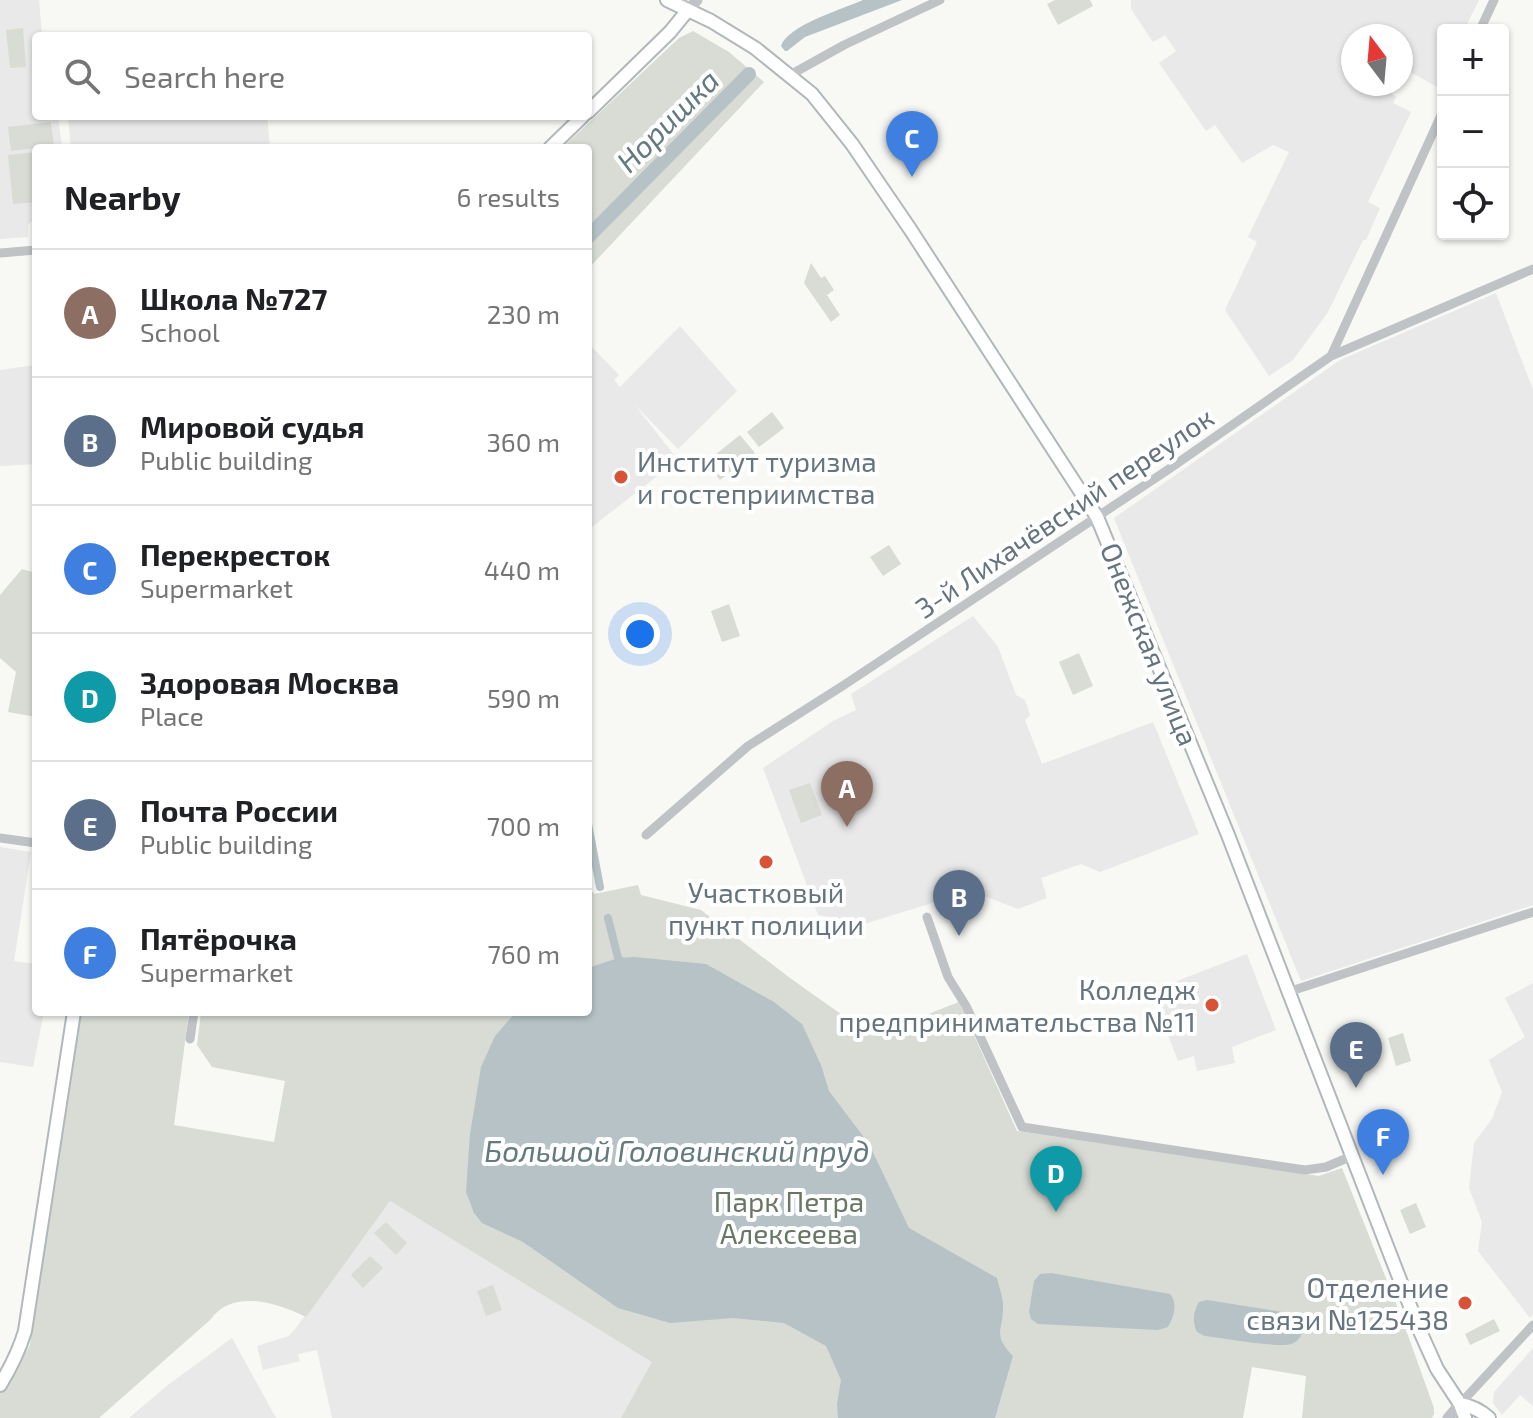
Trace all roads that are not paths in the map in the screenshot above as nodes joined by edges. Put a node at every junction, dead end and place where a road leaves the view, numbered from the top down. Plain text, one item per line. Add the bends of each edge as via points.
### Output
1 (667, 0) edge
2 (940, 0) edge
3 (1494, 0) edge
4 (688, 3) edge
5 (1483, 24) edge
6 (790, 75) junction
7 (592, 108) edge
8 (579, 120) edge
9 (1437, 124) edge
10 (554, 144) edge
11 (32, 250) edge
12 (0, 253) edge
13 (1533, 269) edge
14 (1331, 356) junction
15 (1097, 517) junction
16 (646, 835) dead end
17 (0, 838) edge
18 (32, 842) edge
19 (1533, 912) edge
20 (927, 917) dead end
21 (1288, 992) junction
22 (73, 1016) edge
23 (193, 1016) edge
24 (190, 1039) dead end
25 (1352, 1156) junction
26 (1533, 1325) edge
27 (0, 1385) edge
28 (1460, 1404) junction
29 (1486, 1415) edge
30 (1448, 1418) edge
31 (1465, 1418) edge

1 - 4 main road, Онежская улица
2 - 6 street
3 - 5 street
4 - 6 main road, Онежская улица
4 - 7 main road via 670,32
6 - 15 main road, Онежская улица via 852,144
8 - 10 main road
9 - 14 street
11 - 12 street
13 - 14 street, 3-й Лихачёвский переулок
14 - 15 street, 3-й Лихачёвский переулок
15 - 16 street, 3-й Лихачёвский переулок via 748,746
15 - 21 main road, Онежская улица
17 - 18 street
19 - 21 street
20 - 25 street via 948,977 1022,1127 1305,1170
21 - 25 main road, Онежская улица
22 - 27 main road via 25,1331
23 - 24 street
25 - 28 main road, Онежская улица via 1424,1341
26 - 28 street
28 - 29 main road
28 - 30 street
28 - 31 main road, Онежская улица

